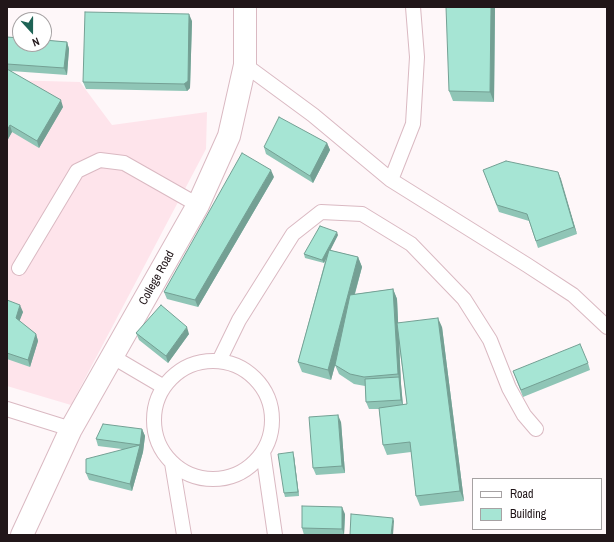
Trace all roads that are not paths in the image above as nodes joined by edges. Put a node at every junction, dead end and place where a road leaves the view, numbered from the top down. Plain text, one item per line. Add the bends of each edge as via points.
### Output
1 (245, 7) edge
2 (413, 7) edge
3 (245, 66) junction
4 (391, 180) junction
5 (198, 206) junction
6 (20, 268) dead end
7 (607, 327) edge
8 (112, 357) junction
9 (219, 361) junction
10 (164, 387) junction
11 (7, 409) edge
12 (71, 429) junction
13 (536, 429) dead end
14 (263, 452) junction
15 (172, 463) junction
16 (22, 535) edge
17 (184, 535) edge
18 (275, 535) edge

1 - 3 street, College Road
2 - 4 lane via 417,57 412,124
3 - 4 lane via 313,115
3 - 5 street, College Road via 229,136
4 - 7 lane via 572,295
5 - 6 lane via 124,163 100,160 77,170
5 - 8 street, College Road
8 - 10 lane
8 - 12 street, College Road
9 - 10 lane via 198,363 179,372
9 - 13 lane via 239,320 293,234 321,212 362,214 411,244 464,300 490,340 524,415
9 - 14 lane via 238,366 255,378 266,394 272,414 270,434
10 - 15 lane via 157,402 154,418 156,435 162,450
11 - 12 lane
12 - 16 street, College Road
14 - 15 lane via 244,470 220,479 194,476
14 - 18 lane
15 - 17 lane

